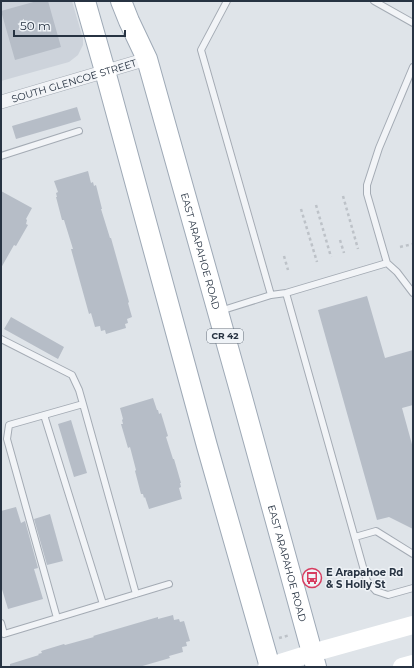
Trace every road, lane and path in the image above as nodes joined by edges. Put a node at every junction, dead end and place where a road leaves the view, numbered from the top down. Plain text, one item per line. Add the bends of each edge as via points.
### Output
1 (85, 1) edge
2 (121, 1) edge
3 (227, 1) edge
4 (374, 1) edge
5 (413, 23) edge
6 (147, 59) junction
7 (413, 67) edge
8 (105, 71) junction
9 (1, 102) edge
10 (79, 131) dead end
11 (1, 156) edge
12 (343, 196) dead end
13 (316, 205) dead end
14 (302, 209) dead end
15 (340, 240) dead end
16 (413, 244) edge
17 (400, 247) dead end
18 (358, 249) dead end
19 (344, 253) dead end
20 (284, 256) dead end
21 (331, 257) dead end
22 (317, 262) dead end
23 (387, 262) junction
24 (288, 270) dead end
25 (286, 293) junction
26 (413, 293) edge
27 (271, 295) junction
28 (218, 312) junction
29 (1, 339) edge
30 (83, 404) junction
31 (44, 415) junction
32 (355, 536) junction
33 (413, 554) edge
34 (169, 584) dead end
35 (413, 588) edge
36 (136, 594) junction
37 (103, 604) junction
38 (57, 618) junction
39 (1, 623) edge
40 (413, 625) edge
41 (306, 631) junction
42 (263, 642) junction
43 (314, 660) edge
44 (413, 664) edge
45 (269, 667) edge
46 (402, 667) edge

1 - 8 main road
2 - 6 main road, EAST ARAPAHOE ROAD / CR 42
3 - 27 lane via 201,50
4 - 5 lane
6 - 8 street, SOUTH GLENCOE STREET
6 - 28 main road, EAST ARAPAHOE ROAD / CR 42
7 - 23 lane via 366,185
8 - 9 street, SOUTH GLENCOE STREET
8 - 42 main road
10 - 11 lane
12 - 18 path
13 - 21 path
14 - 22 path
15 - 19 path
16 - 17 path
20 - 24 path
23 - 25 lane
23 - 26 lane
25 - 27 lane
25 - 32 lane
27 - 28 lane
28 - 41 main road, EAST ARAPAHOE ROAD / CR 42
29 - 30 lane via 72,375
30 - 31 lane
30 - 36 lane
31 - 37 lane
31 - 38 lane via 9,425 7,439
32 - 33 lane via 376,531
32 - 35 lane via 367,581 376,591 388,595
34 - 36 lane
36 - 37 lane
37 - 38 lane
38 - 39 lane via 4,634
40 - 43 main road
41 - 42 path
41 - 43 main road, EAST ARAPAHOE ROAD / CR 42
42 - 45 main road
43 - 45 main road
44 - 46 main road

